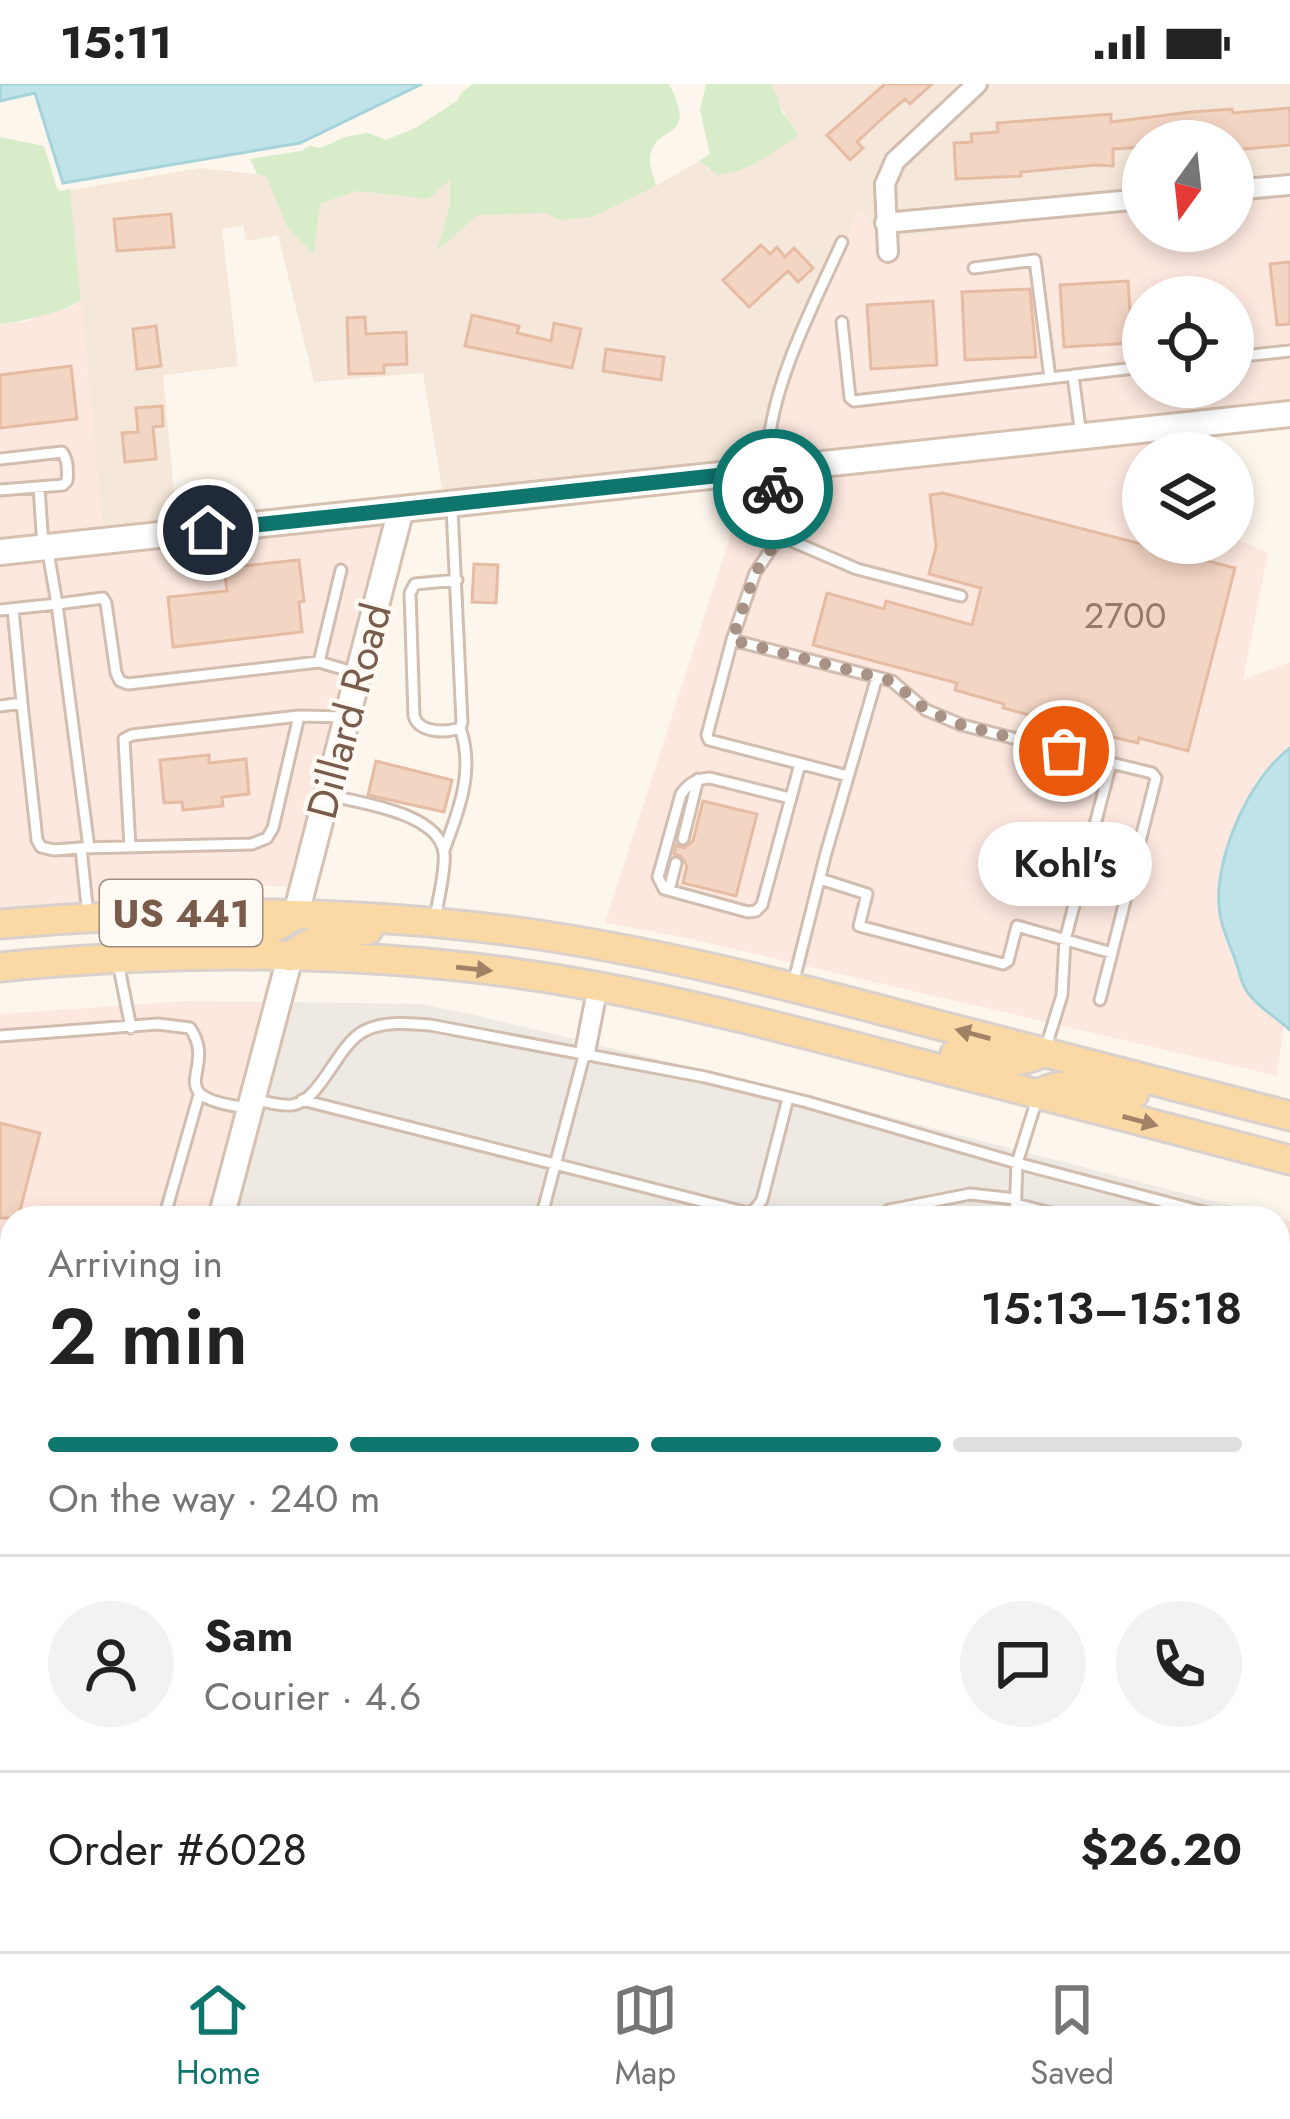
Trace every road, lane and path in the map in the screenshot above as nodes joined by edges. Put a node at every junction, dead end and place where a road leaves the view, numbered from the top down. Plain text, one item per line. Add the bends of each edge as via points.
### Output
1 (977, 84) edge
2 (1290, 185) edge
3 (1254, 188) edge
4 (1122, 201) edge
5 (885, 223) junction
6 (842, 242) dead end
7 (888, 252) dead end
8 (974, 268) dead end
9 (842, 322) dead end
10 (1290, 351) edge
11 (1254, 355) edge
12 (1122, 369) edge
13 (1073, 375) junction
14 (1050, 378) junction
15 (1290, 414) edge
16 (1081, 436) junction
17 (0, 459) edge
18 (770, 470) junction
19 (39, 488) junction
20 (0, 490) edge
21 (452, 503) junction
22 (401, 508) junction
23 (780, 536) junction
24 (45, 547) junction
25 (0, 552) edge
26 (340, 570) dead end
27 (457, 580) junction
28 (961, 596) dead end
29 (57, 604) junction
30 (13, 609) junction
31 (0, 610) edge
32 (732, 640) junction
33 (319, 662) junction
34 (358, 673) junction
35 (877, 677) junction
36 (22, 703) junction
37 (0, 706) edge
38 (299, 716) junction
39 (347, 716) junction
40 (460, 728) junction
41 (1111, 763) junction
42 (800, 764) junction
43 (848, 776) junction
44 (698, 779) junction
45 (327, 795) junction
46 (790, 798) junction
47 (683, 839) dead end
48 (130, 847) junction
49 (85, 848) junction
50 (445, 850) junction
51 (676, 863) dead end
52 (820, 879) junction
53 (669, 890) junction
54 (296, 914) junction
55 (88, 918) junction
56 (433, 922) junction
57 (1, 925) edge
58 (1064, 940) junction
59 (1112, 953) junction
60 (290, 957) junction
61 (118, 958) junction
62 (0, 967) edge
63 (598, 986) junction
64 (793, 987) junction
65 (1100, 1000) dead end
66 (131, 1028) junction
67 (793, 1031) junction
68 (0, 1036) edge
69 (585, 1052) junction
70 (1044, 1052) junction
71 (1038, 1094) junction
72 (200, 1095) junction
73 (788, 1098) junction
74 (302, 1100) junction
75 (253, 1104) junction
76 (1290, 1120) edge
77 (1290, 1160) edge
78 (1018, 1163) junction
79 (554, 1165) junction
80 (1016, 1201) junction
81 (168, 1206) edge
82 (224, 1206) edge
83 (544, 1206) edge
84 (720, 1206) edge
85 (757, 1206) edge
86 (909, 1206) edge
87 (1016, 1206) edge
88 (1032, 1206) edge
89 (1181, 1206) edge

1 - 5 street via 896,161 885,184
2 - 3 street
4 - 5 street
5 - 7 street
6 - 18 lane via 789,367
8 - 14 lane via 1035,260
9 - 14 lane via 854,401
10 - 11 lane
12 - 13 lane
13 - 14 lane
13 - 16 lane
15 - 16 street
16 - 18 street
17 - 19 lane via 62,452 68,481
18 - 21 street
18 - 23 lane
19 - 20 lane
19 - 24 lane
21 - 22 street
21 - 27 lane
22 - 24 street
22 - 34 street, Dillard Road
23 - 28 lane via 856,568
23 - 32 lane via 755,573
24 - 25 street
24 - 29 lane
26 - 33 lane
27 - 40 lane
27 - 40 lane via 415,584 410,593 416,723
29 - 30 lane
29 - 33 lane via 103,598 116,673 128,684
29 - 49 lane
30 - 31 lane
30 - 36 lane
32 - 35 lane
32 - 42 lane via 707,735
33 - 34 lane
34 - 39 street, Dillard Road
35 - 41 lane via 962,725
35 - 43 lane
36 - 37 lane
36 - 49 lane via 37,840 53,850
38 - 39 lane
38 - 48 lane via 267,838
38 - 48 lane via 124,739
39 - 45 street, Dillard Road
40 - 50 lane via 464,787
41 - 58 lane
41 - 59 lane via 1156,778
42 - 43 lane
42 - 46 lane
43 - 52 lane
44 - 46 lane
44 - 47 lane
44 - 53 lane via 681,794 658,877
45 - 50 lane via 419,821
45 - 54 street, Dillard Road
46 - 53 lane via 755,911
48 - 49 lane
49 - 55 lane
50 - 56 lane
51 - 53 lane
52 - 58 lane via 867,894 859,926 1003,964 1017,926
52 - 64 lane
54 - 55 main road, US 441
54 - 56 main road, US 441
54 - 61 main road via 265,933 138,943
55 - 57 main road, US 441
56 - 60 main road via 326,936
56 - 64 main road, US 441 via 608,946
58 - 59 lane
58 - 70 lane via 1062,995
59 - 65 lane
60 - 61 main road, US 441
60 -> 63 main road, US 441
60 - 75 street
61 - 62 main road, US 441
61 - 66 lane
63 - 67 main road, US 441
63 - 69 street
70 -> 64 main road, US 441
66 - 68 lane
66 - 72 lane via 190,1028
67 - 70 main road via 852,1028 979,1061
67 - 71 main road, US 441
69 - 73 lane
69 - 74 lane via 430,1025 380,1026 358,1034
69 - 79 lane
70 - 76 main road, US 441
71 - 76 main road via 1103,1086 1244,1122
71 -> 77 main road, US 441
71 - 78 lane
72 - 75 lane
72 - 81 lane
73 - 78 lane
73 - 85 lane
74 - 75 lane
74 - 79 lane
75 - 82 street
78 - 80 lane
78 - 89 lane
79 - 83 lane
79 - 84 lane
80 - 86 lane via 970,1194
80 - 87 lane
80 - 88 lane

